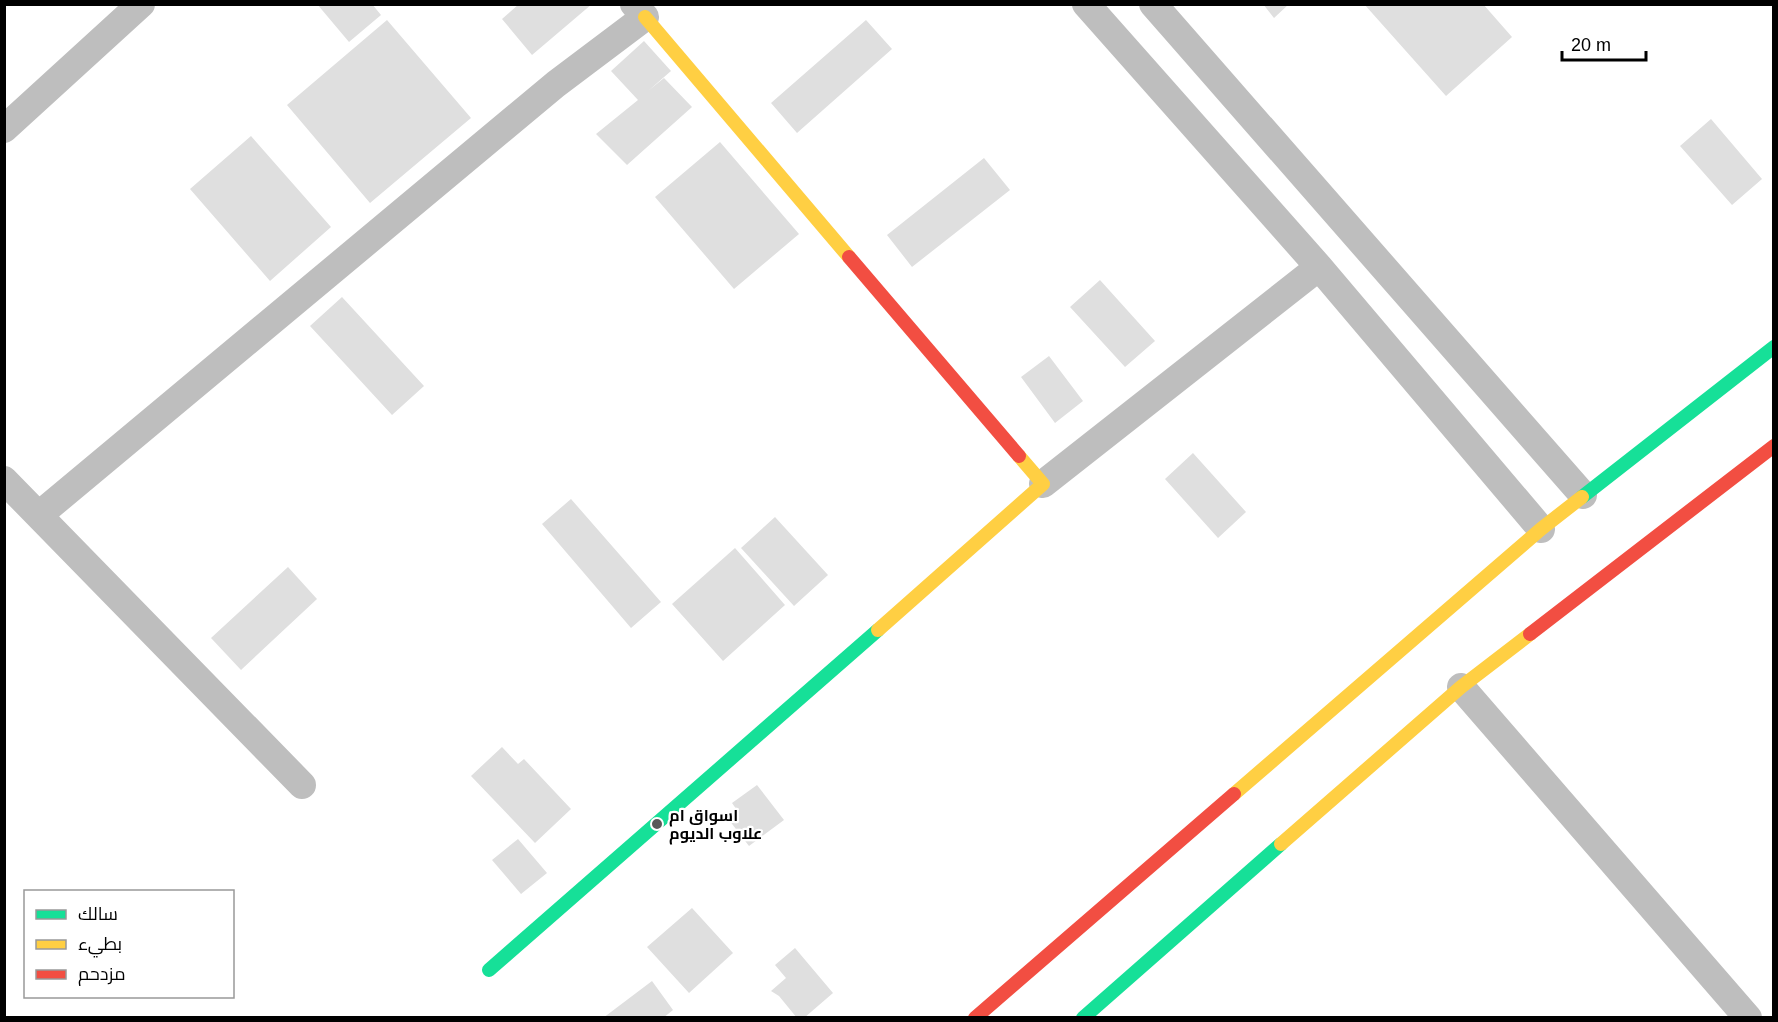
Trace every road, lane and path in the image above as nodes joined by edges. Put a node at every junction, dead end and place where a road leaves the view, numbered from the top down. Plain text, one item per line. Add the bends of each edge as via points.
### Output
1 (141, 4) edge
2 (1086, 4) edge
3 (1153, 4) edge
4 (639, 11) edge
5 (4, 129) edge
6 (1319, 267) junction
7 (1773, 348) edge
8 (1773, 446) edge
9 (4, 480) edge
10 (1043, 484) junction
11 (1582, 495) junction
12 (39, 515) junction
13 (1541, 529) junction
14 (1461, 687) junction
15 (302, 785) dead end
16 (489, 970) dead end
17 (975, 1017) edge
18 (1083, 1017) edge
19 (1748, 1017) edge

1 - 5 street
2 - 6 street
3 - 11 street
4 - 10 main road
4 - 12 street
6 - 10 street
6 - 13 street
7 - 11 main road
8 - 14 main road
9 - 12 street
10 - 16 main road
11 - 13 main road
12 - 15 street
13 - 17 main road
14 - 18 main road
14 - 19 street

